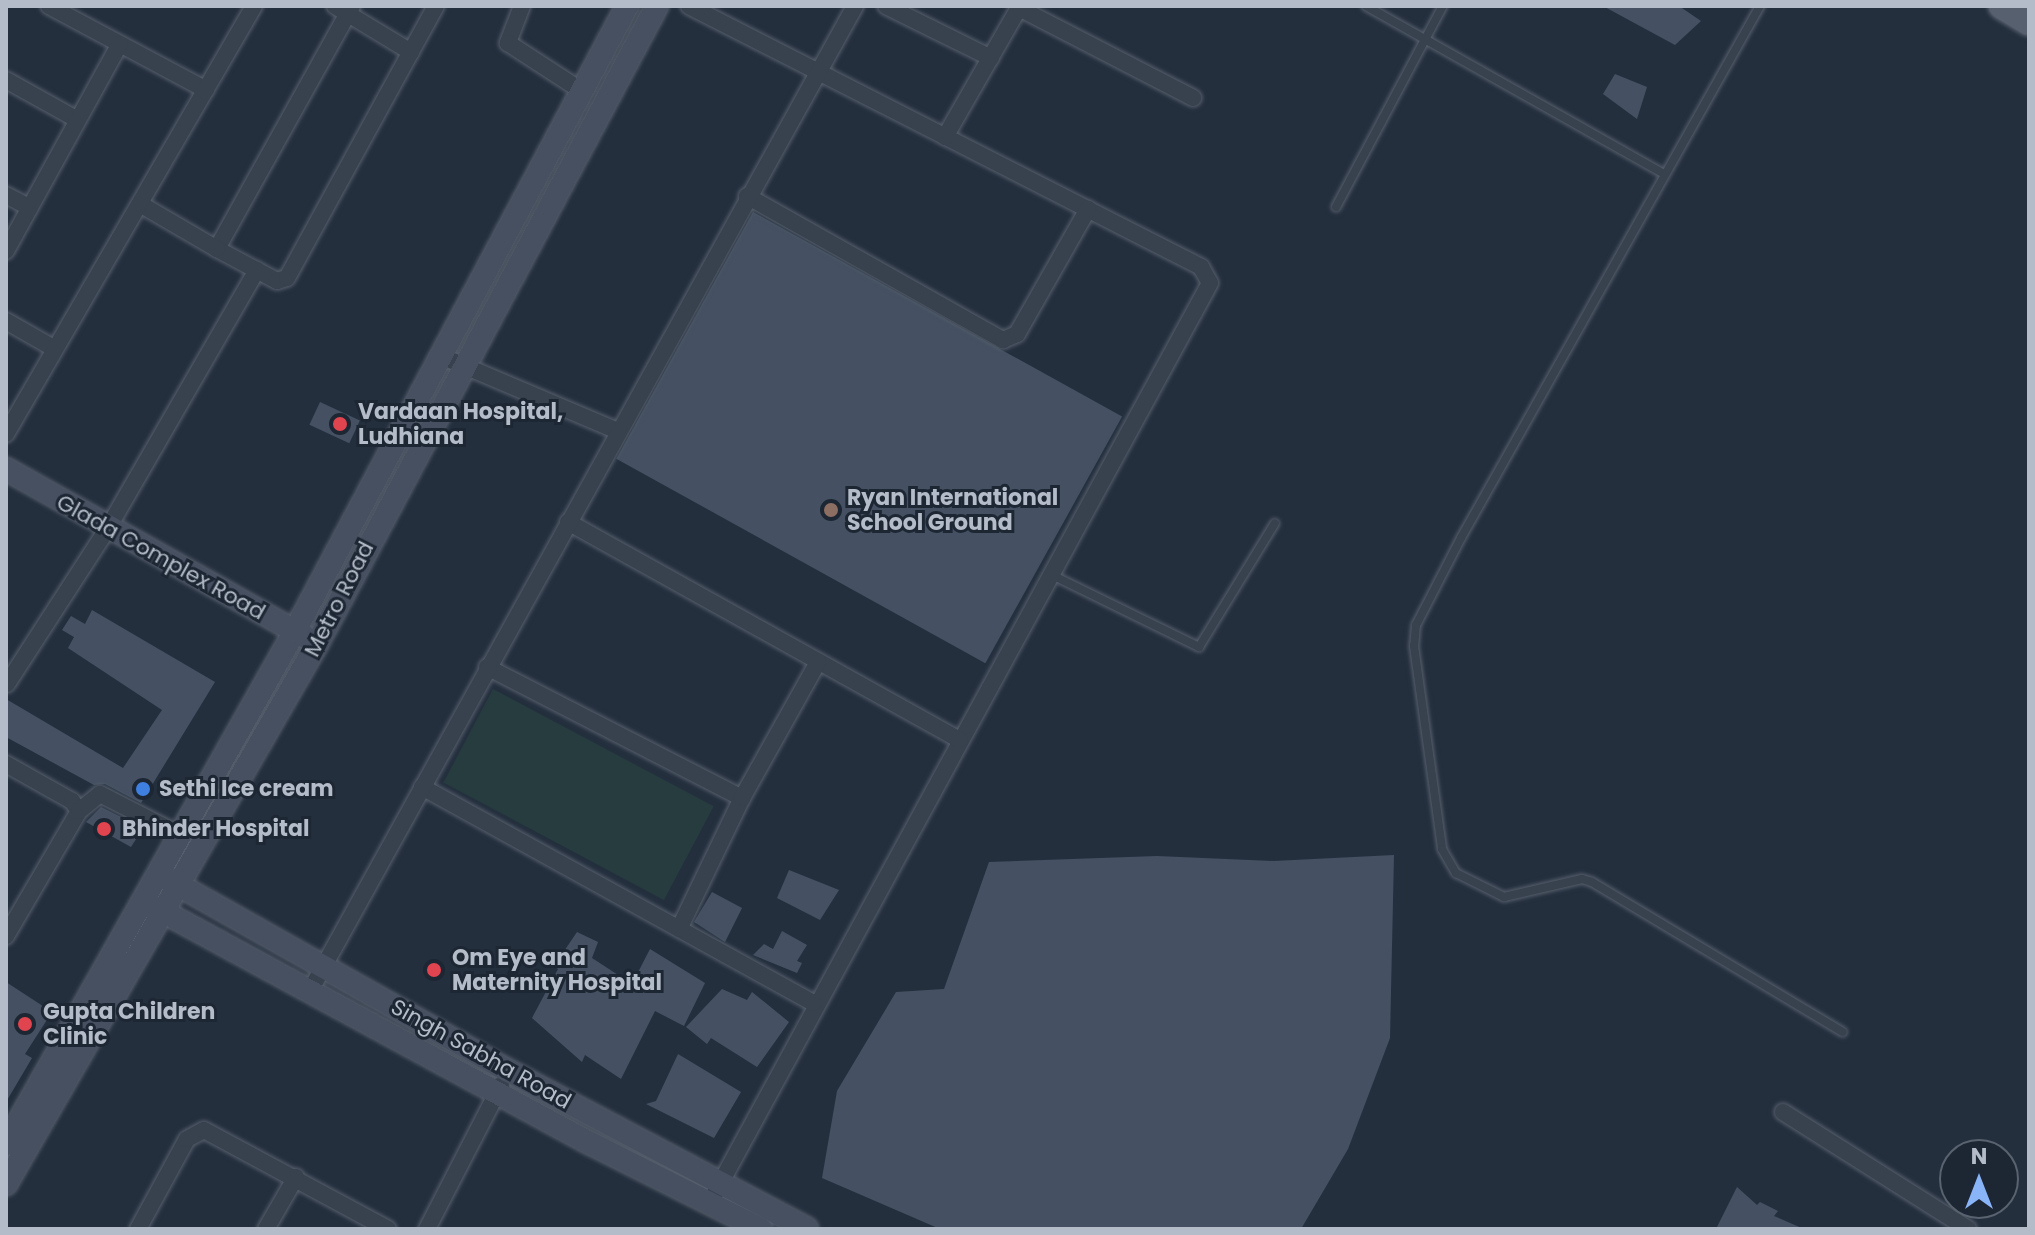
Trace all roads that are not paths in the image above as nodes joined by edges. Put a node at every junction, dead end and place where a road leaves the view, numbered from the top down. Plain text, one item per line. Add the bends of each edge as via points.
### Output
1 (49, 6) edge
2 (254, 6) edge
3 (436, 6) edge
4 (522, 6) edge
5 (627, 6) edge
6 (657, 6) edge
7 (689, 6) edge
8 (855, 6) edge
9 (886, 6) edge
10 (1366, 6) edge
11 (1443, 6) edge
12 (1760, 6) edge
13 (2002, 6) edge
14 (1020, 7) edge
15 (345, 9) edge
16 (2029, 22) edge
17 (1426, 39) junction
18 (120, 44) junction
19 (411, 52) junction
20 (991, 58) junction
21 (818, 74) junction
22 (6, 80) edge
23 (206, 90) junction
24 (582, 91) junction
25 (1193, 98) dead end
26 (78, 120) junction
27 (945, 137) junction
28 (1664, 174) junction
29 (6, 195) edge
30 (747, 196) junction
31 (140, 204) junction
32 (1336, 207) dead end
33 (30, 208) junction
34 (1088, 209) junction
35 (217, 249) junction
36 (6, 251) edge
37 (257, 270) junction
38 (6, 321) edge
39 (55, 349) junction
40 (451, 360) junction
41 (618, 431) junction
42 (6, 434) edge
43 (6, 469) edge
44 (568, 522) junction
45 (1275, 523) dead end
46 (108, 528) junction
47 (1051, 574) junction
48 (295, 631) junction
49 (317, 644) junction
50 (818, 662) junction
51 (487, 667) junction
52 (6, 683) edge
53 (959, 740) junction
54 (6, 764) edge
55 (422, 787) junction
56 (742, 798) junction
57 (79, 811) junction
58 (180, 835) junction
59 (168, 878) junction
60 (142, 899) junction
61 (14, 905) edge
62 (162, 911) junction
63 (679, 929) junction
64 (6, 936) edge
65 (321, 967) junction
66 (310, 991) junction
67 (813, 1003) junction
68 (1843, 1032) dead end
69 (509, 1071) junction
70 (497, 1092) junction
71 (1783, 1112) dead end
72 (6, 1144) edge
73 (296, 1177) junction
74 (6, 1184) edge
75 (715, 1193) junction
76 (138, 1229) edge
77 (266, 1229) edge
78 (388, 1229) edge
79 (427, 1229) edge
80 (761, 1229) edge
81 (807, 1229) edge
82 (1968, 1229) edge

1 - 18 street
2 - 23 street
3 - 19 street
4 - 24 street via 508,43
5 - 24 street, Metro Road
6 - 40 street, Metro Road
7 - 21 street
8 - 21 street
9 - 20 street
10 - 17 lane
11 - 17 lane
12 - 28 lane
13 - 16 main road
14 - 20 street
14 - 25 street
15 - 19 street
15 - 35 street
17 - 28 lane
17 - 32 lane
18 - 23 street
18 - 26 street
19 - 37 street via 287,278 277,281
20 - 27 street
21 - 27 street
21 - 30 street
22 - 26 street
23 - 31 street
24 - 40 street, Metro Road
26 - 33 street
27 - 34 street
28 - 68 lane via 1416,625 1424,745 1442,849 1456,873 1499,896 1582,879 1592,882
29 - 33 street
30 - 34 street via 1003,340 1017,334
30 - 41 street
31 - 35 street
31 - 39 street
33 - 36 street
34 - 47 street via 1201,267 1210,283
35 - 37 street
37 - 46 street
38 - 39 street
39 - 42 street
40 - 41 street
40 - 48 street, Metro Road
40 - 49 street, Metro Road
41 - 44 street
43 - 46 street, Glada Complex Road
44 - 50 street
44 - 51 street
45 - 47 lane via 1199,647
46 - 48 street, Glada Complex Road
46 - 52 street
47 - 53 street
48 - 49 street, Glada Complex Road
48 - 58 street, Metro Road
49 - 59 street, Metro Road
50 - 53 street
50 - 56 street
51 - 55 street
51 - 56 street
53 - 67 street
54 - 57 street via 72,801
55 - 63 street
55 - 65 street
56 - 63 street
57 - 58 street via 100,794
57 - 61 street
58 - 59 street, Metro Road
59 - 60 street, Metro Road
59 - 62 street, Metro Road
59 - 65 street, Singh Sabha Road
60 - 62 street, Singh Sabha Road
60 - 72 street, Metro Road
61 - 64 street
62 - 66 street, Singh Sabha Road
62 - 74 street, Metro Road
63 - 67 street
65 - 66 street
65 - 69 street, Singh Sabha Road
66 - 70 street, Singh Sabha Road
67 - 75 street
69 - 70 street
69 - 75 street, Singh Sabha Road
70 - 75 street, Singh Sabha Road
70 - 79 street
71 - 82 street
73 - 76 street via 215,1133 197,1130
73 - 77 street
73 - 78 street
75 - 80 street, Singh Sabha Road
75 - 81 street, Singh Sabha Road

